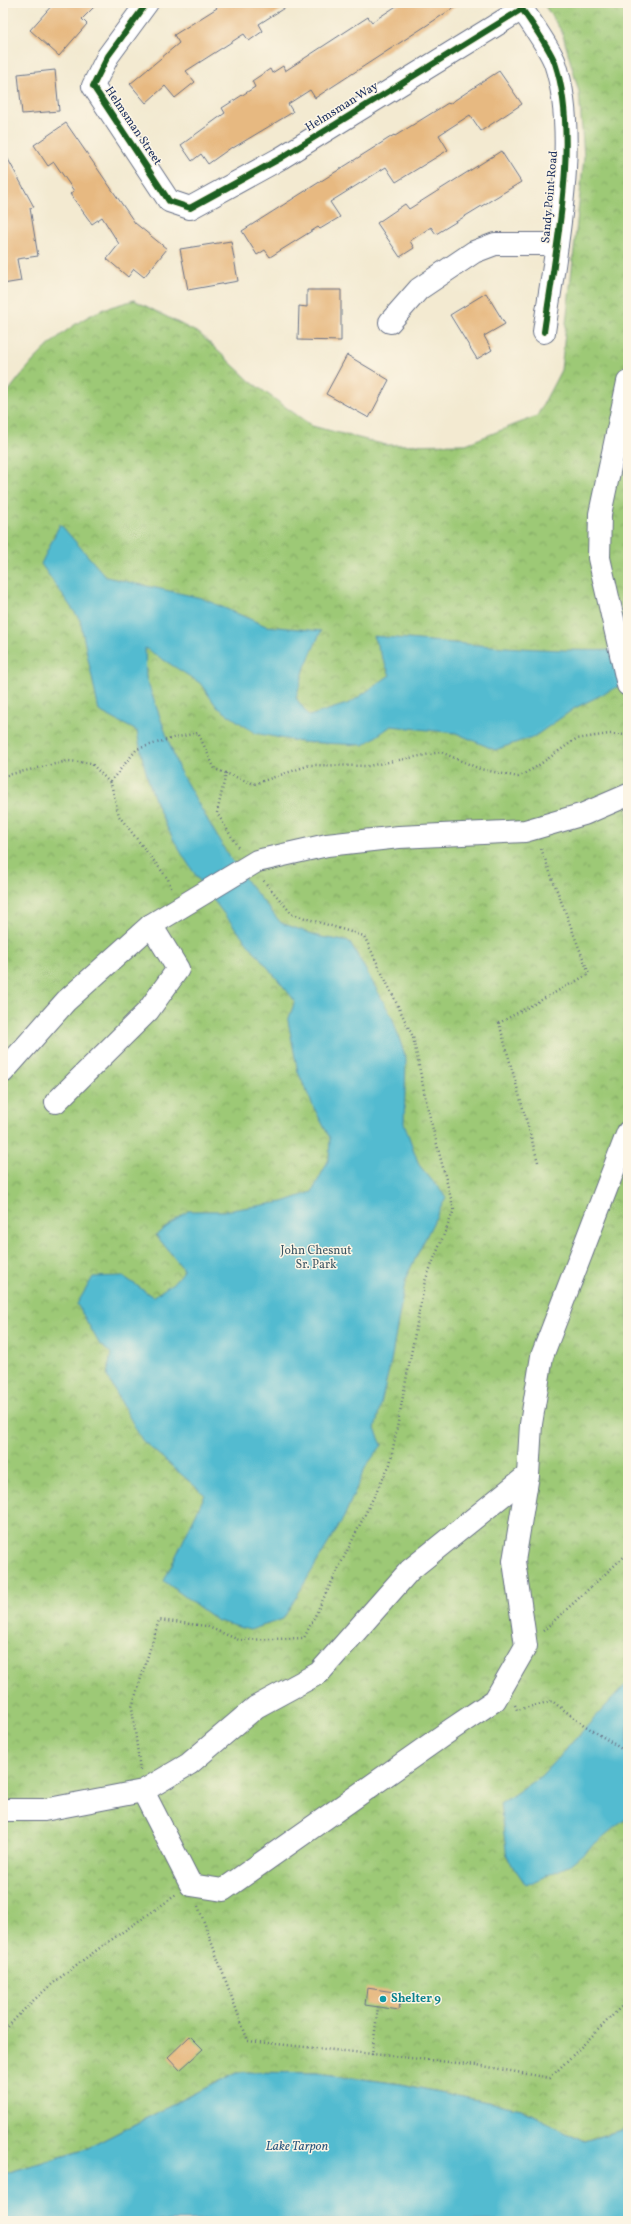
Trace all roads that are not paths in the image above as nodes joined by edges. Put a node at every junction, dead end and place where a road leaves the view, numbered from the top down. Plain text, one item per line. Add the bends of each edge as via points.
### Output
1 (147, 3) edge
2 (520, 6) edge
3 (169, 201) joint
4 (556, 244) junction
5 (390, 322) dead end
6 (544, 332) dead end
7 (628, 382) edge
8 (628, 685) edge
9 (628, 795) edge
10 (159, 919) junction
11 (3, 1072) edge
12 (56, 1102) dead end
13 (628, 1132) edge
14 (528, 1475) junction
15 (143, 1791) junction
16 (3, 1810) edge

1 - 3 street, Helmsman Street via 108,56 93,86
2 - 3 street, Helmsman Way via 281,158 190,208
2 - 4 street, Sandy Point Road via 555,62 564,105 566,159
4 - 5 street via 495,244 474,252 419,289
4 - 6 street, Sandy Point Road
7 - 8 street via 600,514 599,536 599,558
9 - 10 street via 584,814 525,831 399,837 327,845 257,861
10 - 11 street via 66,1001
10 - 12 street via 178,969 148,1010
13 - 14 street via 542,1356 531,1424
14 - 15 street via 410,1570 319,1673 256,1707 189,1764
14 - 15 street via 514,1561 526,1646 495,1700 223,1890 191,1885
15 - 16 street via 44,1810

